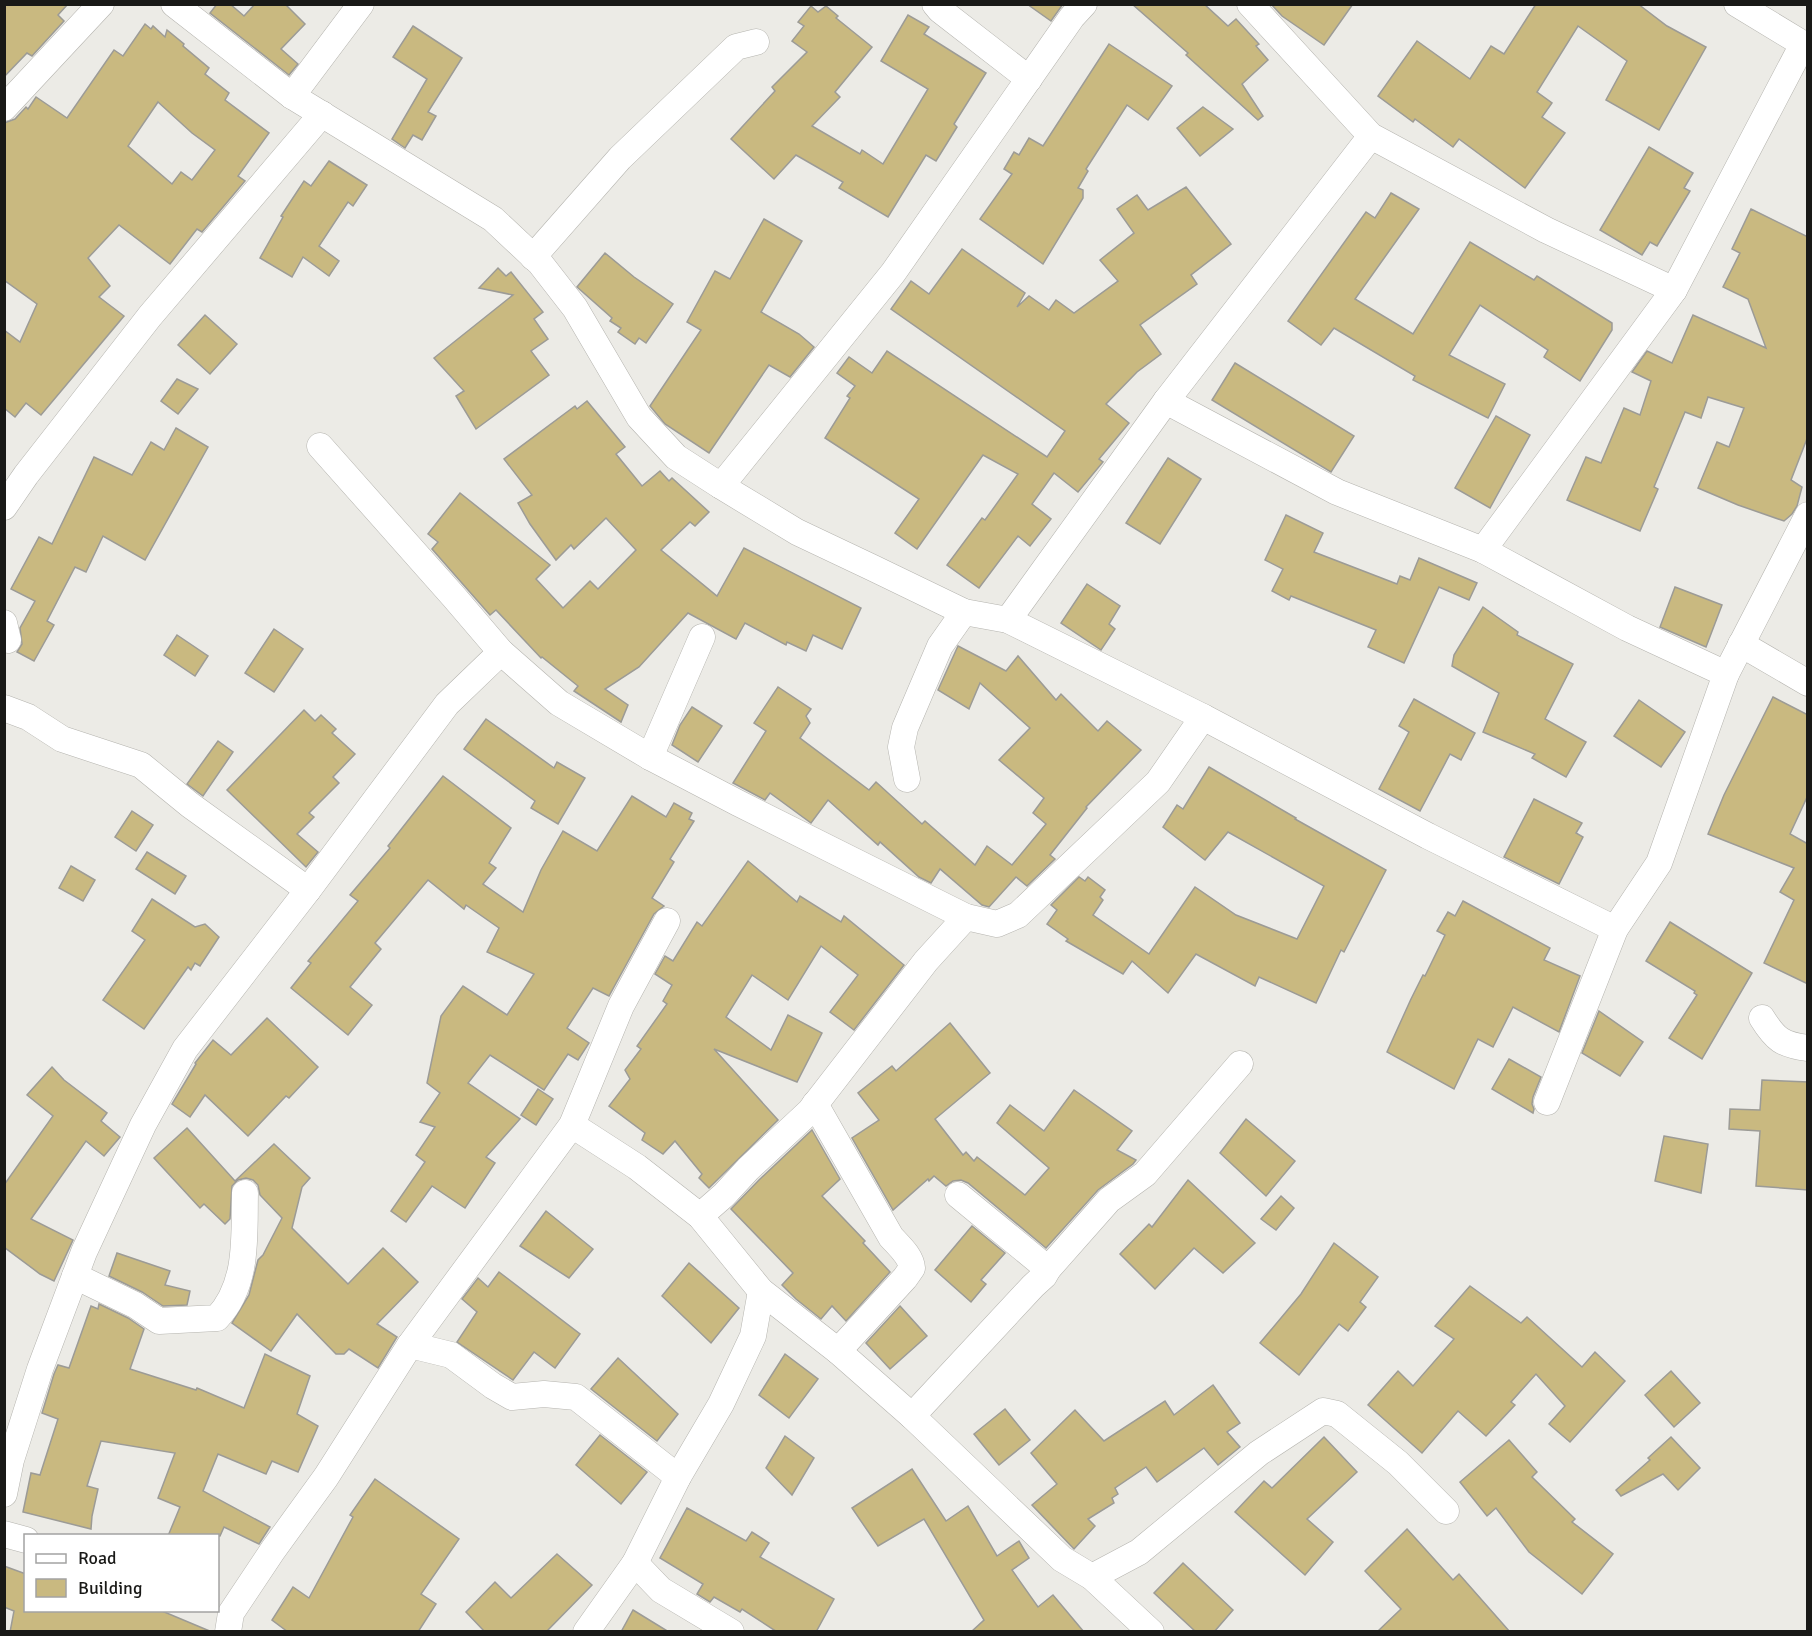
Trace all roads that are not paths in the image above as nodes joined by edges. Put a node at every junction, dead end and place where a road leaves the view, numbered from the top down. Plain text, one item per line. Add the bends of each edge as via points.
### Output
1 (101, 4) edge
2 (174, 4) edge
3 (361, 4) edge
4 (935, 4) edge
5 (1084, 4) edge
6 (1250, 4) edge
7 (1737, 4) edge
8 (756, 42) dead end
9 (1805, 46) edge
10 (1029, 79) junction
11 (292, 96) junction
12 (4, 108) edge
13 (322, 114) junction
14 (1371, 136) junction
15 (533, 257) junction
16 (1674, 290) junction
17 (1166, 401) junction
18 (320, 446) dead end
19 (721, 486) junction
20 (4, 507) edge
21 (1808, 514) edge
22 (1483, 550) junction
23 (964, 612) junction
24 (1008, 620) junction
25 (702, 637) dead end
26 (1741, 645) junction
27 (501, 652) junction
28 (1726, 674) junction
29 (1808, 683) edge
30 (4, 708) edge
31 (1203, 717) junction
32 (650, 757) junction
33 (907, 779) dead end
34 (308, 890) junction
35 (966, 917) junction
36 (667, 921) dead end
37 (1615, 929) junction
38 (1762, 1018) dead end
39 (1808, 1048) edge
40 (1240, 1064) dead end
41 (1546, 1102) dead end
42 (815, 1104) junction
43 (572, 1125) junction
44 (245, 1193) dead end
45 (958, 1196) dead end
46 (700, 1216) junction
47 (1048, 1269) junction
48 (75, 1276) junction
49 (761, 1291) junction
50 (410, 1345) junction
51 (838, 1351) junction
52 (912, 1416) junction
53 (678, 1477) junction
54 (4, 1494) edge
55 (1446, 1510) dead end
56 (4, 1534) edge
57 (24, 1539) edge
58 (635, 1563) junction
59 (1092, 1577) junction
60 (226, 1617) edge
61 (586, 1632) edge
62 (731, 1632) edge
63 (1151, 1632) edge

1 - 12 street
2 - 11 street
3 - 11 street
4 - 10 street
5 - 10 street
6 - 14 street
7 - 9 street
8 - 15 street via 736,47 620,158
9 - 16 street
10 - 19 street via 893,273
11 - 13 street
13 - 15 street via 493,219
13 - 20 street via 150,316
14 - 16 street via 1546,230
14 - 17 street
15 - 19 street via 575,308 639,417 676,457
16 - 22 street
17 - 22 street via 1337,492
17 - 24 street
18 - 27 street
19 - 23 street via 797,531
21 - 26 street
22 - 28 street via 1627,628
23 - 24 street
23 - 33 street via 940,646 905,728 901,747
24 - 31 street
25 - 32 street
26 - 28 street
26 - 29 street
27 - 32 street via 559,703
27 - 34 street via 447,704
28 - 37 street via 1659,863
30 - 34 street via 28,717 62,739 141,765
31 - 35 street via 1158,782 1018,915 997,924
31 - 37 street
32 - 35 street
34 - 48 street via 185,1049 143,1125
35 - 42 street via 926,961
36 - 43 street via 621,1006
37 - 41 street
38 - 39 street via 1773,1036 1792,1046
40 - 47 street via 1144,1174 1109,1200
42 - 46 street
42 - 51 street via 891,1237 912,1263 905,1278
43 - 46 street via 637,1167
43 - 50 street
44 - 48 street via 242,1271 217,1318 159,1321
45 - 47 street
46 - 49 street
47 - 52 street
48 - 54 street via 40,1369
49 - 51 street
49 - 53 street via 753,1336 721,1404
50 - 53 street via 451,1354 512,1397 576,1397
50 - 60 street via 326,1477
51 - 52 street
52 - 59 street via 1062,1559
53 - 58 street
55 - 59 street via 1398,1463 1337,1414 1323,1411 1258,1453 1139,1552
56 - 57 street
58 - 61 street
58 - 62 street via 661,1590
59 - 63 street

